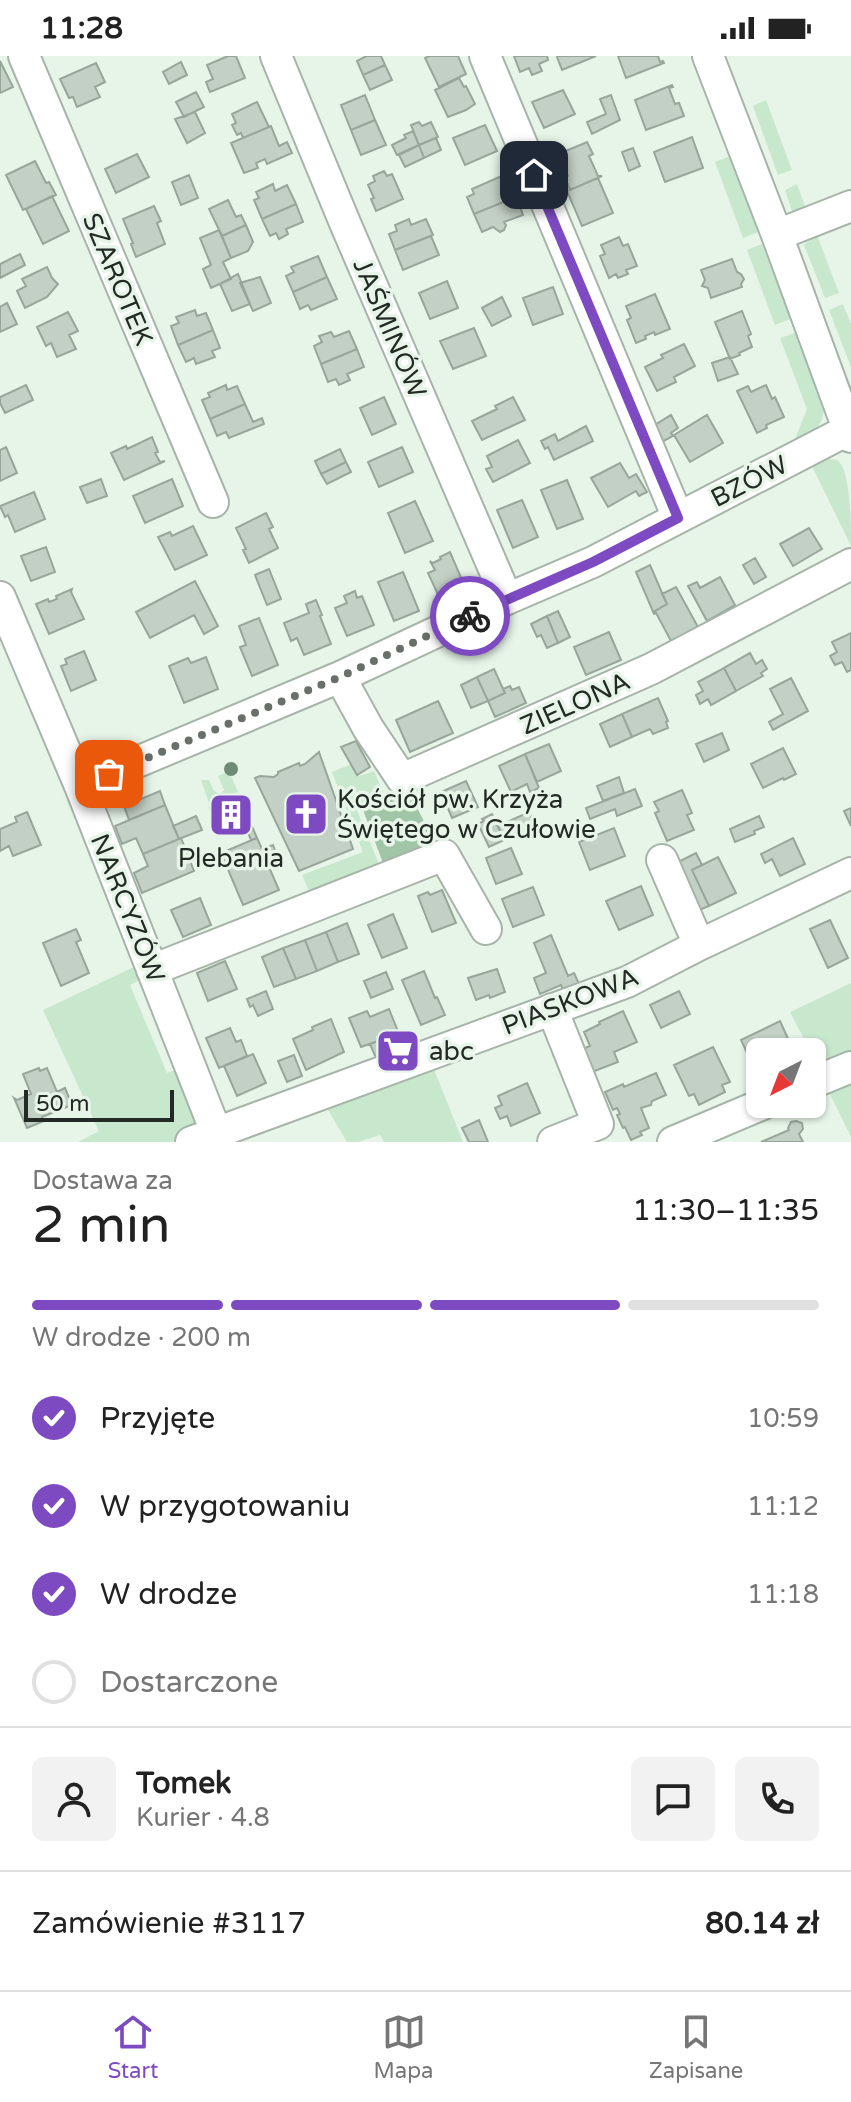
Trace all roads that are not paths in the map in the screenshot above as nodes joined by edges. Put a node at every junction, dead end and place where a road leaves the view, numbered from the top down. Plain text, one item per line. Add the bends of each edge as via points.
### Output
1 (24, 56) edge
2 (276, 56) edge
3 (485, 56) edge
4 (708, 56) edge
5 (851, 206) edge
6 (777, 235) junction
7 (850, 434) edge
8 (213, 502) dead end
9 (678, 518) junction
10 (851, 564) edge
11 (0, 597) edge
12 (507, 599) junction
13 (340, 677) junction
14 (80, 786) junction
15 (662, 860) dead end
16 (849, 879) edge
17 (486, 929) dead end
18 (699, 945) junction
19 (152, 970) junction
20 (552, 1009) junction
21 (851, 1067) edge
22 (826, 1077) edge
23 (746, 1111) edge
24 (602, 1133) edge
25 (208, 1139) edge
26 (553, 1142) edge
27 (673, 1142) edge

1 - 8 street, SZAROTEK
2 - 12 street, JAŚMINÓW
3 - 9 street
4 - 6 street
5 - 6 street
6 - 7 street
7 - 9 street, BZÓW
9 - 12 street, BZÓW
10 - 13 street, ZIELONA via 651,669 402,779
11 - 14 street, NARCYZÓW
12 - 13 street, BZÓW
13 - 14 street, BZÓW
14 - 19 street, NARCYZÓW
15 - 18 street
16 - 18 street, PIASKOWA
17 - 19 street via 444,855
18 - 20 street, PIASKOWA via 627,982
19 - 25 street, NARCYZÓW
20 - 24 street
20 - 25 street, PIASKOWA
21 - 22 street
23 - 27 street
24 - 26 street

